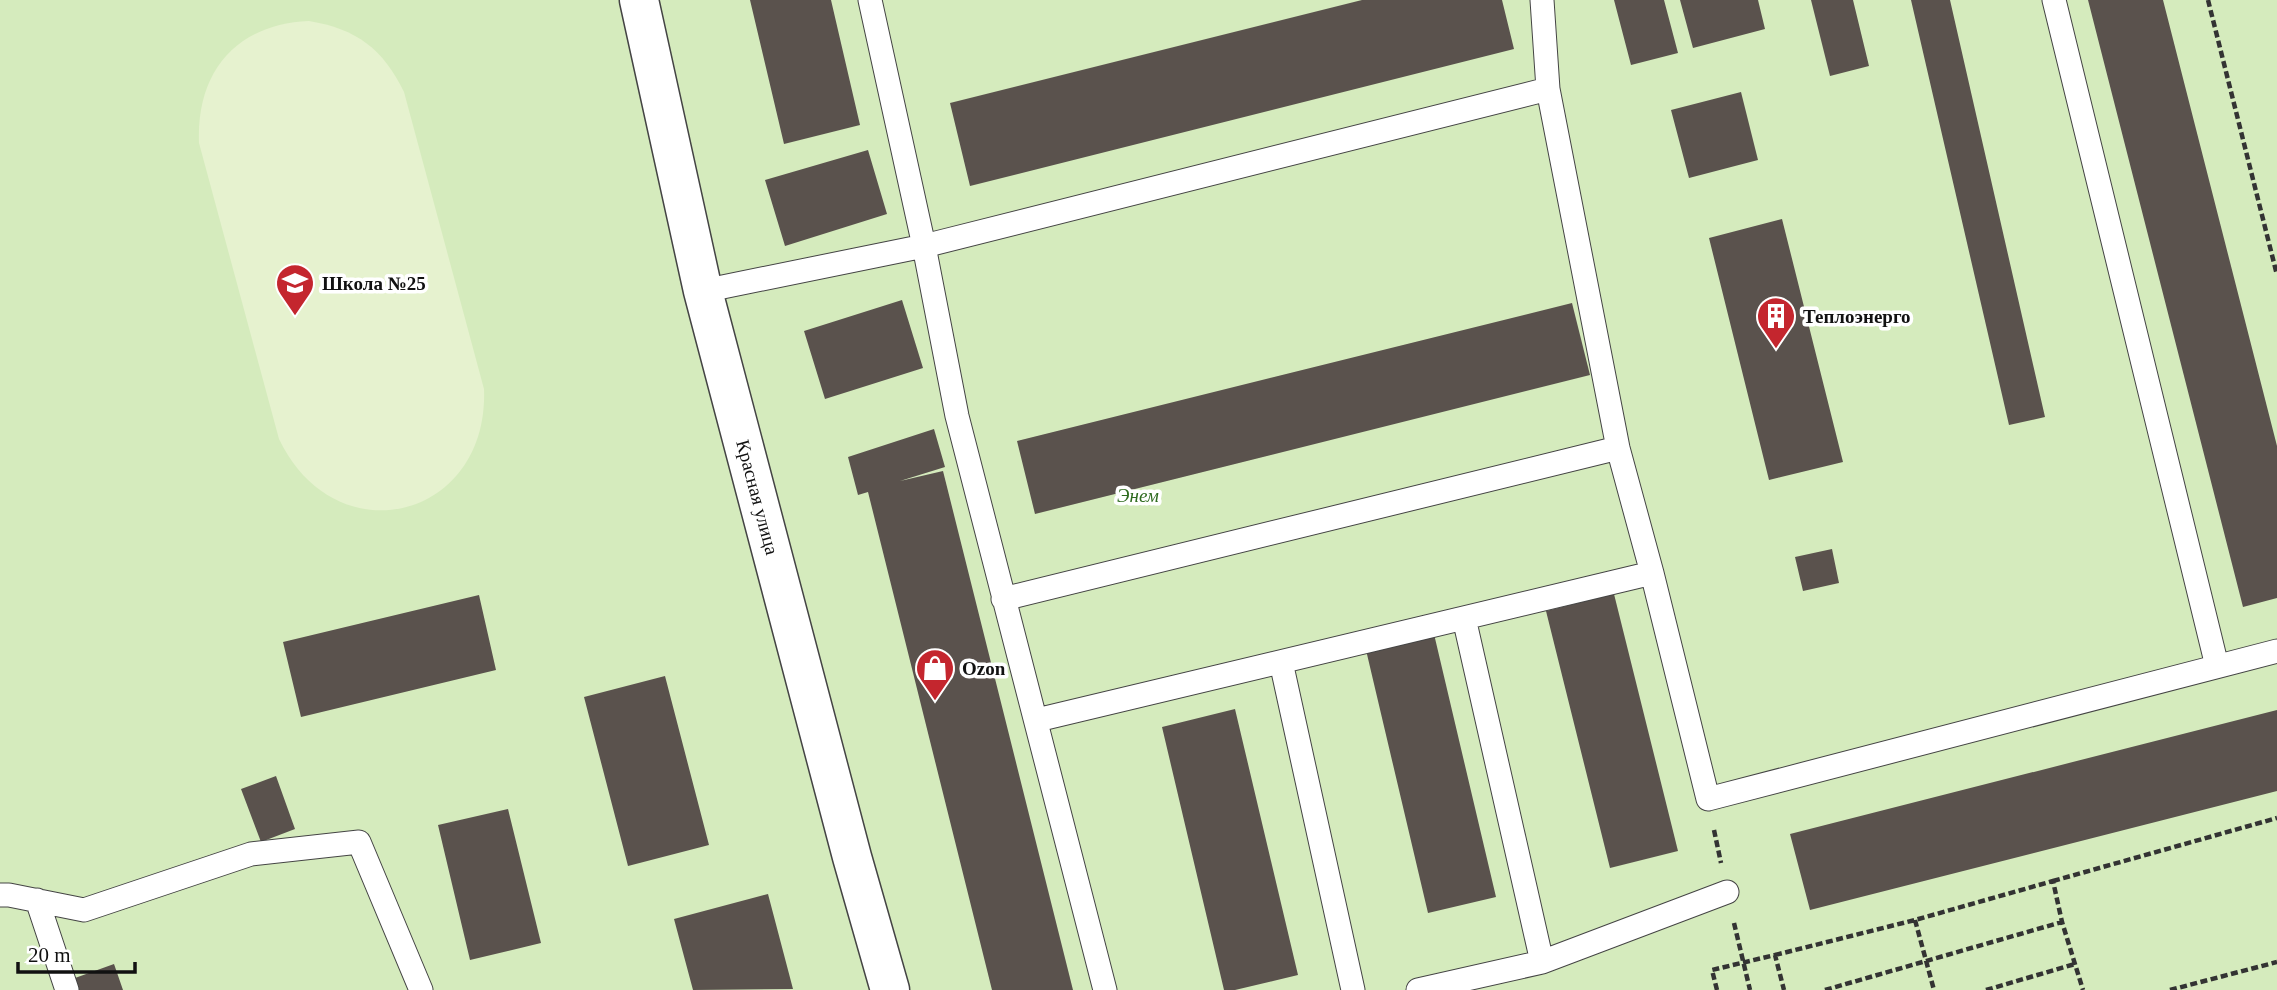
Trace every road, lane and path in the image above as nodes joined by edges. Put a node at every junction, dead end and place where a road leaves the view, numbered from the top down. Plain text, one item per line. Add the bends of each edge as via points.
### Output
1 (639, 0) edge
2 (870, 0) edge
3 (1542, 0) edge
4 (2054, 0) edge
5 (2208, 0) edge
6 (1548, 89) junction
7 (924, 246) junction
8 (2277, 275) edge
9 (703, 291) junction
10 (1618, 448) junction
11 (1652, 573) junction
12 (1003, 598) junction
13 (1464, 618) junction
14 (2277, 652) edge
15 (1281, 662) junction
16 (2217, 666) junction
17 (1037, 720) junction
18 (2277, 818) edge
19 (2053, 881) junction
20 (1727, 892) dead end
21 (0, 895) edge
22 (37, 901) junction
23 (1915, 920) junction
24 (2062, 922) junction
25 (1775, 955) junction
26 (1927, 961) junction
27 (1542, 962) junction
28 (2277, 962) edge
29 (2076, 964) junction
30 (67, 990) edge
31 (421, 990) edge
32 (890, 990) edge
33 (1105, 990) edge
34 (1353, 990) edge
35 (1418, 990) edge
36 (1717, 990) edge
37 (1784, 990) edge
38 (1825, 990) edge
39 (1934, 990) edge
40 (1986, 990) edge
41 (2083, 990) edge
42 (2170, 990) edge

1 - 9 street, Красная улица
2 - 7 lane
3 - 6 lane
4 - 16 lane
5 - 8 path
6 - 7 lane
6 - 10 lane
7 - 9 lane
7 - 12 lane via 957,416
9 - 32 street, Красная улица
10 - 11 lane
10 - 12 lane
11 - 13 lane
11 - 16 lane via 1708,799
12 - 17 lane
13 - 15 lane
13 - 27 lane
14 - 16 lane
15 - 17 lane
15 - 34 lane
17 - 33 lane
18 - 19 path
19 - 23 path
19 - 24 path
20 - 27 lane
21 - 22 lane
22 - 30 lane
22 - 31 lane via 84,910 251,854 359,842
23 - 25 path
23 - 26 path
24 - 26 path
24 - 29 path
25 - 36 path via 1712,970
25 - 37 path
26 - 38 path
26 - 39 path
27 - 35 lane
28 - 42 path
29 - 40 path
29 - 41 path

